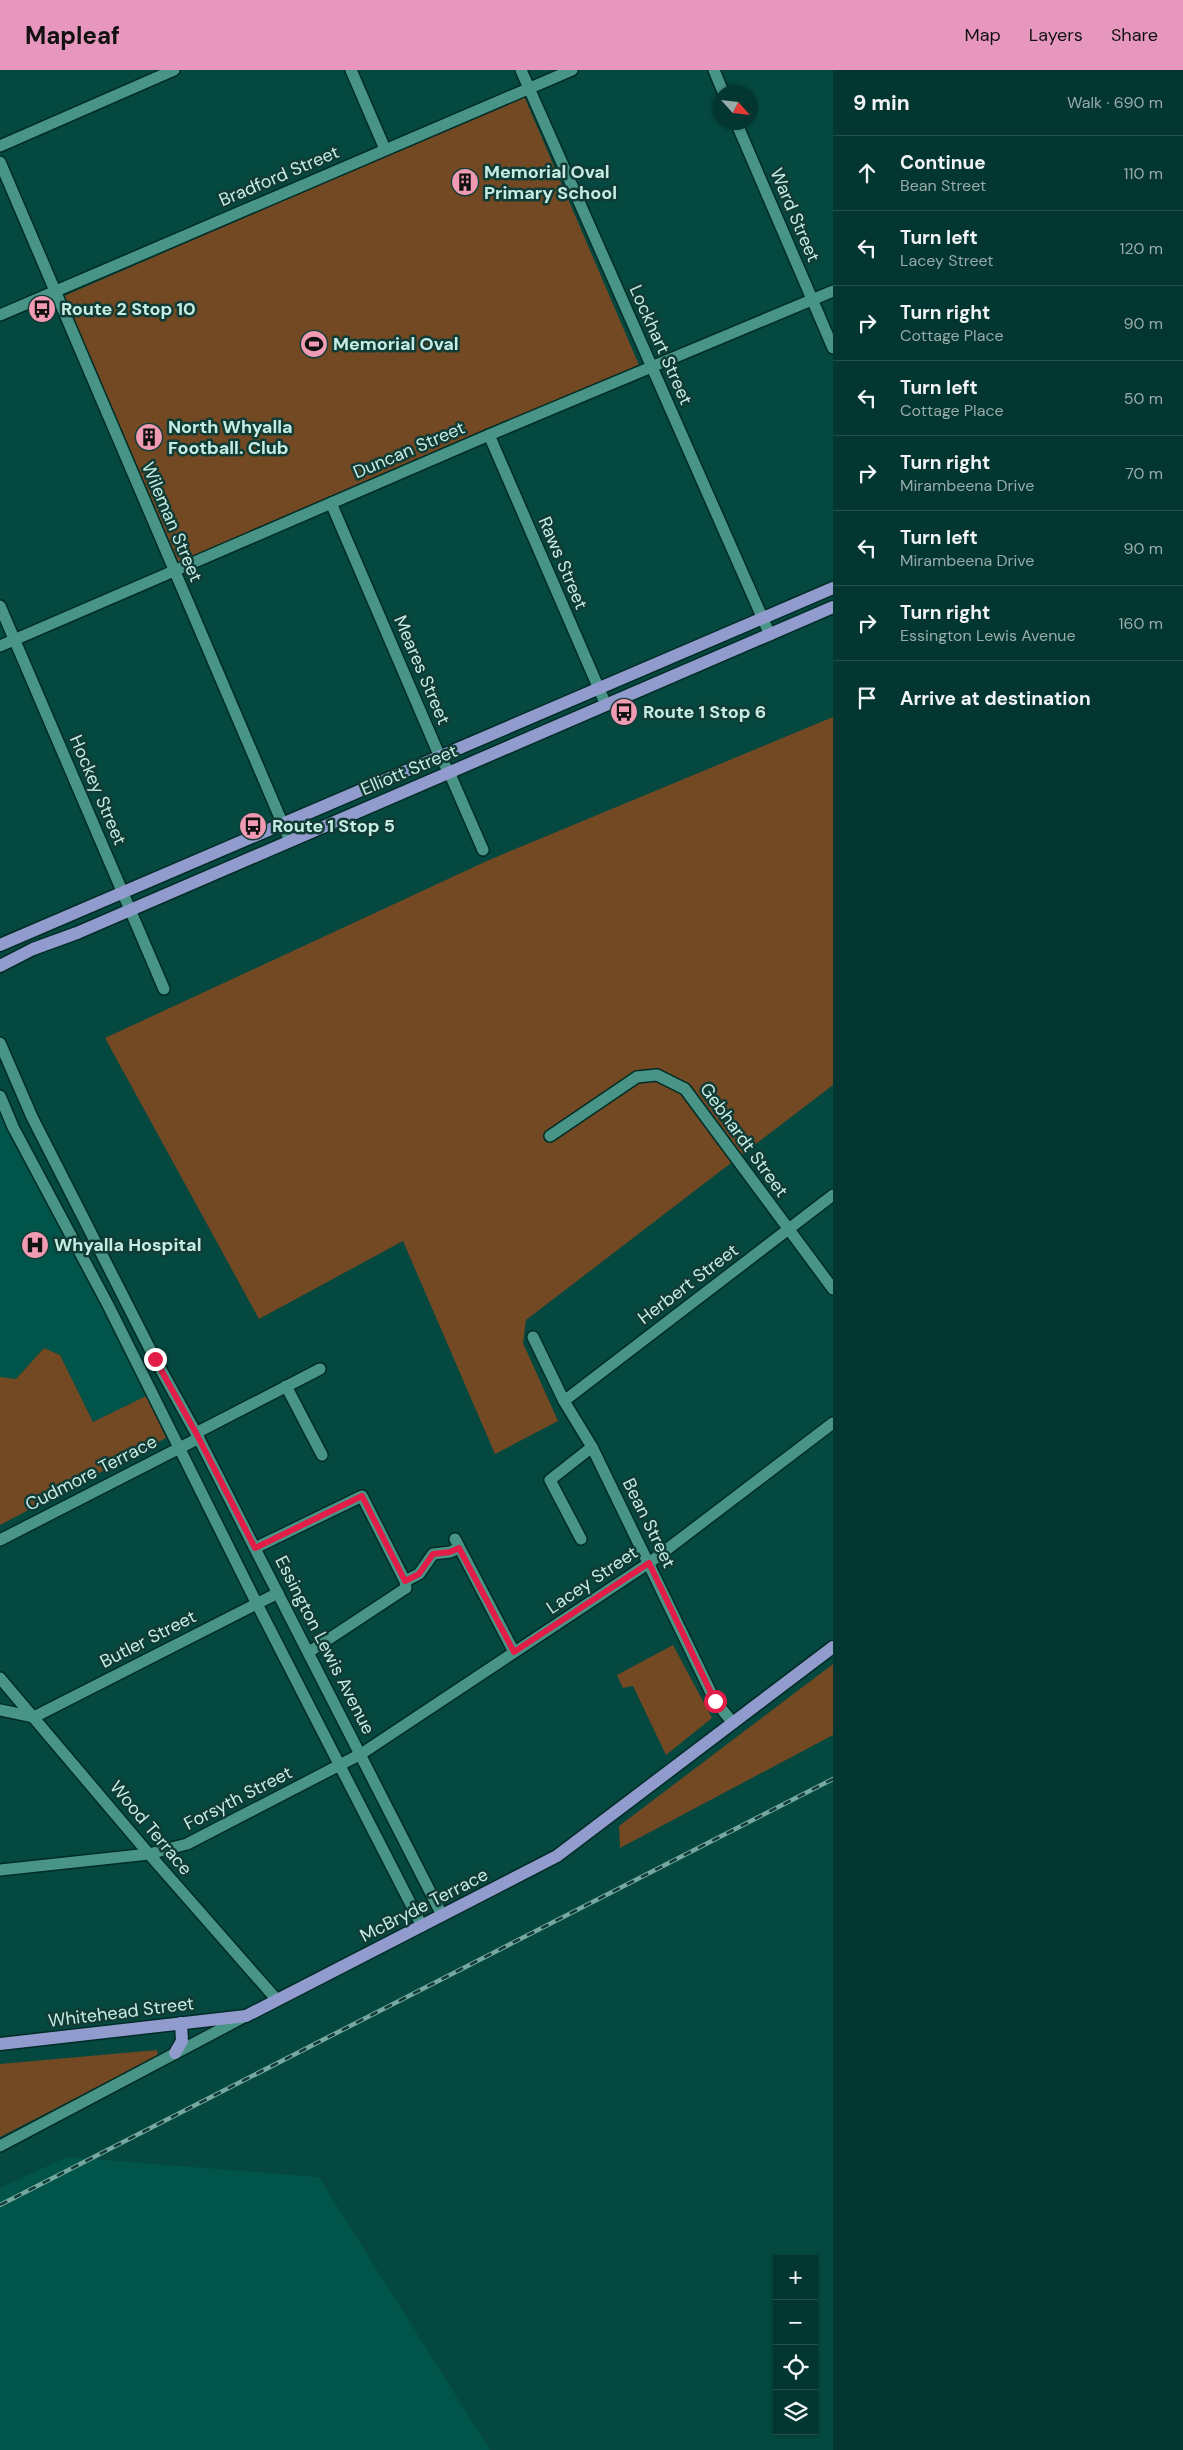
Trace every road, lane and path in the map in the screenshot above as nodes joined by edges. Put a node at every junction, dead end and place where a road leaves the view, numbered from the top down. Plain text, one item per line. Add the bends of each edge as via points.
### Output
1 (174, 70) edge
2 (351, 70) edge
3 (521, 70) edge
4 (572, 70) edge
5 (714, 70) edge
6 (720, 85) edge
7 (530, 89) junction
8 (739, 130) edge
9 (0, 146) edge
10 (385, 149) junction
11 (0, 162) edge
12 (833, 291) edge
13 (55, 292) junction
14 (812, 300) junction
15 (0, 315) edge
16 (833, 348) edge
17 (652, 367) junction
18 (489, 435) junction
19 (331, 503) junction
20 (174, 570) junction
21 (833, 588) edge
22 (0, 606) edge
23 (833, 608) edge
24 (761, 619) junction
25 (770, 635) junction
26 (15, 639) junction
27 (0, 646) edge
28 (598, 688) junction
29 (606, 705) junction
30 (440, 756) junction
31 (449, 772) junction
32 (283, 824) junction
33 (290, 841) junction
34 (483, 850) dead end
35 (123, 892) junction
36 (131, 910) junction
37 (0, 945) edge
38 (0, 966) edge
39 (164, 989) dead end
40 (0, 1043) edge
41 (0, 1096) edge
42 (550, 1136) dead end
43 (833, 1195) edge
44 (788, 1229) junction
45 (833, 1289) edge
46 (533, 1337) dead end
47 (320, 1369) dead end
48 (286, 1386) junction
49 (564, 1401) junction
50 (833, 1423) edge
51 (198, 1435) junction
52 (180, 1447) junction
53 (592, 1447) junction
54 (322, 1455) dead end
55 (0, 1540) edge
56 (581, 1540) dead end
57 (255, 1548) junction
58 (649, 1563) junction
59 (405, 1581) junction
60 (278, 1593) junction
61 (257, 1604) junction
62 (833, 1647) edge
63 (309, 1652) junction
64 (514, 1652) junction
65 (0, 1678) edge
66 (0, 1710) edge
67 (34, 1717) junction
68 (732, 1723) junction
69 (361, 1754) junction
70 (340, 1764) junction
71 (149, 1854) junction
72 (0, 1870) edge
73 (442, 1915) junction
74 (422, 1926) junction
75 (277, 2000) junction
76 (246, 2016) junction
77 (181, 2023) junction
78 (0, 2044) edge
79 (175, 2053) junction
80 (0, 2146) edge

1 - 9 street
2 - 10 street
3 - 7 street, Lockhart Street
4 - 7 street, Bradford Street
5 - 6 street
7 - 10 street, Bradford Street
7 - 17 street, Lockhart Street
8 - 14 street, Ward Street
10 - 13 street, Bradford Street
11 - 13 street, Wileman Street
12 - 14 street, Duncan Street
13 - 15 street, Bradford Street
13 - 20 street, Wileman Street
14 - 16 street, Ward Street
14 - 17 street, Duncan Street
17 - 18 street, Duncan Street
17 - 24 street, Lockhart Street
18 - 19 street, Duncan Street
18 - 28 street, Raws Street
19 - 20 street, Duncan Street
19 - 30 street, Meares Street
20 - 26 street, Duncan Street
20 - 32 street, Wileman Street
21 - 24 main road, Elliott Street
22 - 26 street, Hockey Street
23 - 25 main road, Elliott Street
24 - 25 street, Lockhart Street
24 - 28 main road, Elliott Street
25 - 29 main road, Elliott Street
26 - 27 street, Duncan Street
26 - 35 street, Hockey Street
28 - 29 street, Raws Street
28 - 30 main road, Elliott Street
29 - 31 main road, Elliott Street
30 - 31 street, Meares Street
30 - 32 main road, Elliott Street
31 - 33 main road, Elliott Street
31 - 34 street, Meares Street
32 - 33 street, Wileman Street
32 - 35 main road, Elliott Street
33 - 36 main road, Elliott Street
35 - 36 street, Hockey Street
35 - 37 main road, Elliott Street
36 - 38 main road, Elliott Street
36 - 39 street, Hockey Street
40 - 51 street, Essington Lewis Avenue via 32,1117 155,1359
41 - 52 street via 13,1127
42 - 44 street, Gebhardt Street via 637,1077 657,1075 685,1089
43 - 44 street, Herbert Street
44 - 45 street, Gebhardt Street
44 - 49 street, Herbert Street
46 - 49 street, Bean Street
47 - 48 street, Cudmore Terrace
48 - 51 street, Cudmore Terrace
48 - 54 street
49 - 53 street, Bean Street
50 - 58 street, Lacey Street
51 - 52 street, Cudmore Terrace
51 - 57 street, Essington Lewis Avenue
52 - 55 street, Cudmore Terrace
52 - 61 street
53 - 56 street via 550,1480
53 - 58 street, Bean Street
57 - 59 street via 362,1496
57 - 60 street, Essington Lewis Avenue
58 - 64 street, Lacey Street
58 - 68 street, Bean Street via 715,1701
59 - 63 street via 406,1588
59 - 64 street via 419,1574 433,1554 450,1552 457,1543
60 - 61 street, Butler Street
60 - 63 street, Essington Lewis Avenue
61 - 67 street, Butler Street
61 - 70 street
62 - 68 main road, McBryde Terrace
63 - 69 street, Essington Lewis Avenue
64 - 69 street, Lacey Street
65 - 67 street, Wood Terrace
66 - 67 street
67 - 71 street, Wood Terrace
68 - 73 main road, McBryde Terrace via 557,1856
69 - 70 street, Forsyth Street
69 - 73 street, Essington Lewis Avenue
70 - 71 street, Forsyth Street via 187,1844
70 - 74 street
71 - 72 street, Forsyth Street
71 - 75 street, Wood Terrace
73 - 74 main road, McBryde Terrace
74 - 75 main road, McBryde Terrace
75 - 76 main road, McBryde Terrace
76 - 77 main road, Whitehead Street
76 - 79 street, McBryde Terrace
77 - 78 main road, Whitehead Street
77 - 79 main road via 182,2041
79 - 80 street, McBryde Terrace

